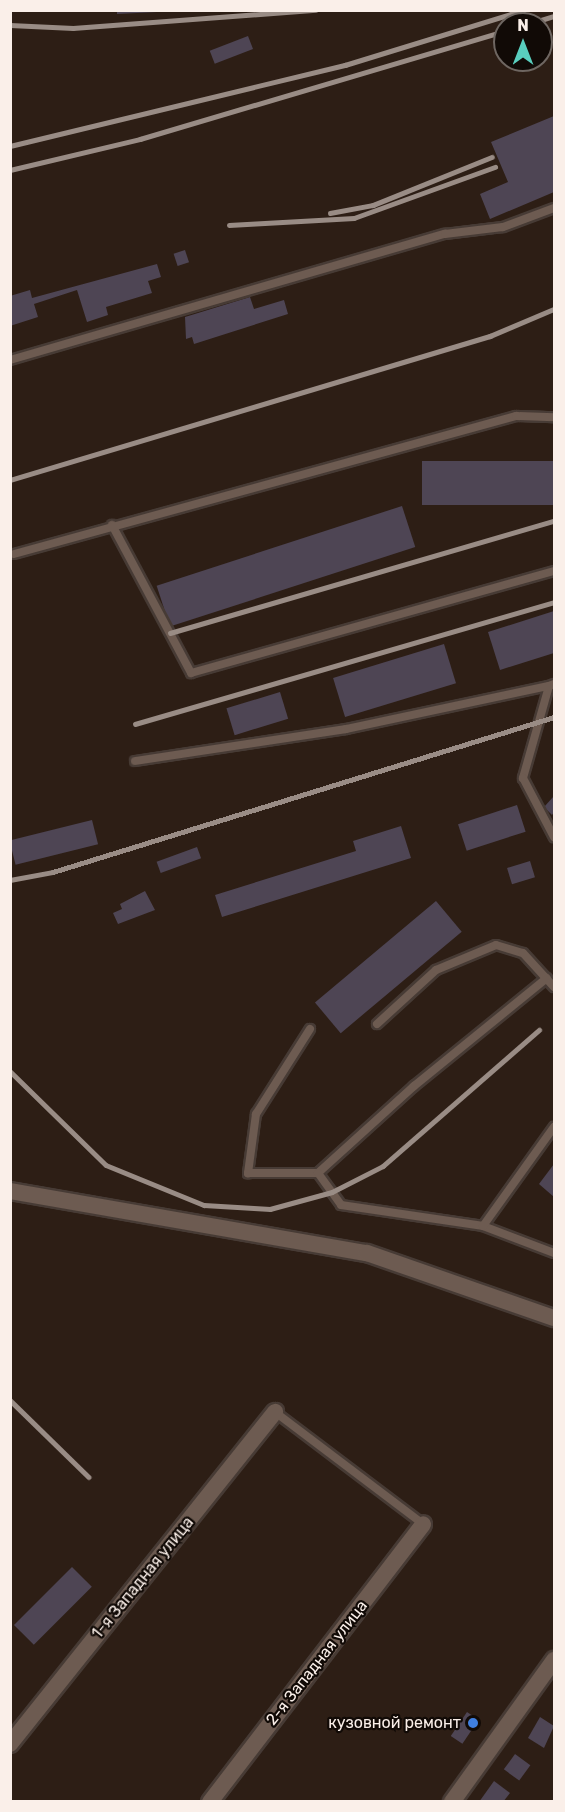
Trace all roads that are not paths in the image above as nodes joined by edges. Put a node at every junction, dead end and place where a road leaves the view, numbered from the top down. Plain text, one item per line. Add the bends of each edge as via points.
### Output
1 (555, 208) edge
2 (10, 360) edge
3 (555, 417) edge
4 (112, 525) junction
5 (14, 554) dead end
6 (555, 571) edge
7 (552, 685) edge
8 (135, 761) dead end
9 (555, 837) edge
10 (547, 978) junction
11 (555, 987) edge
12 (376, 1024) dead end
13 (310, 1029) dead end
14 (555, 1127) edge
15 (318, 1173) junction
16 (10, 1191) edge
17 (483, 1226) junction
18 (555, 1253) edge
19 (555, 1318) edge
20 (275, 1412) joint
21 (423, 1524) joint
22 (555, 1660) edge
23 (10, 1744) edge
24 (210, 1802) edge
25 (452, 1802) edge

1 - 2 lane via 503,227 445,234
3 - 4 lane via 516,416
4 - 5 lane
4 - 6 lane via 191,673
7 - 8 lane via 346,729
7 - 9 lane via 523,778
10 - 11 lane
10 - 12 lane via 523,953 496,945 435,970
10 - 15 lane via 414,1086
13 - 15 lane via 256,1114 248,1173
14 - 17 lane
15 - 17 lane via 341,1204
16 - 19 street via 368,1253
17 - 18 lane
20 - 21 lane
20 - 23 street, 1-я Западная улица
21 - 24 street, 2-я Западная улица
22 - 25 street

